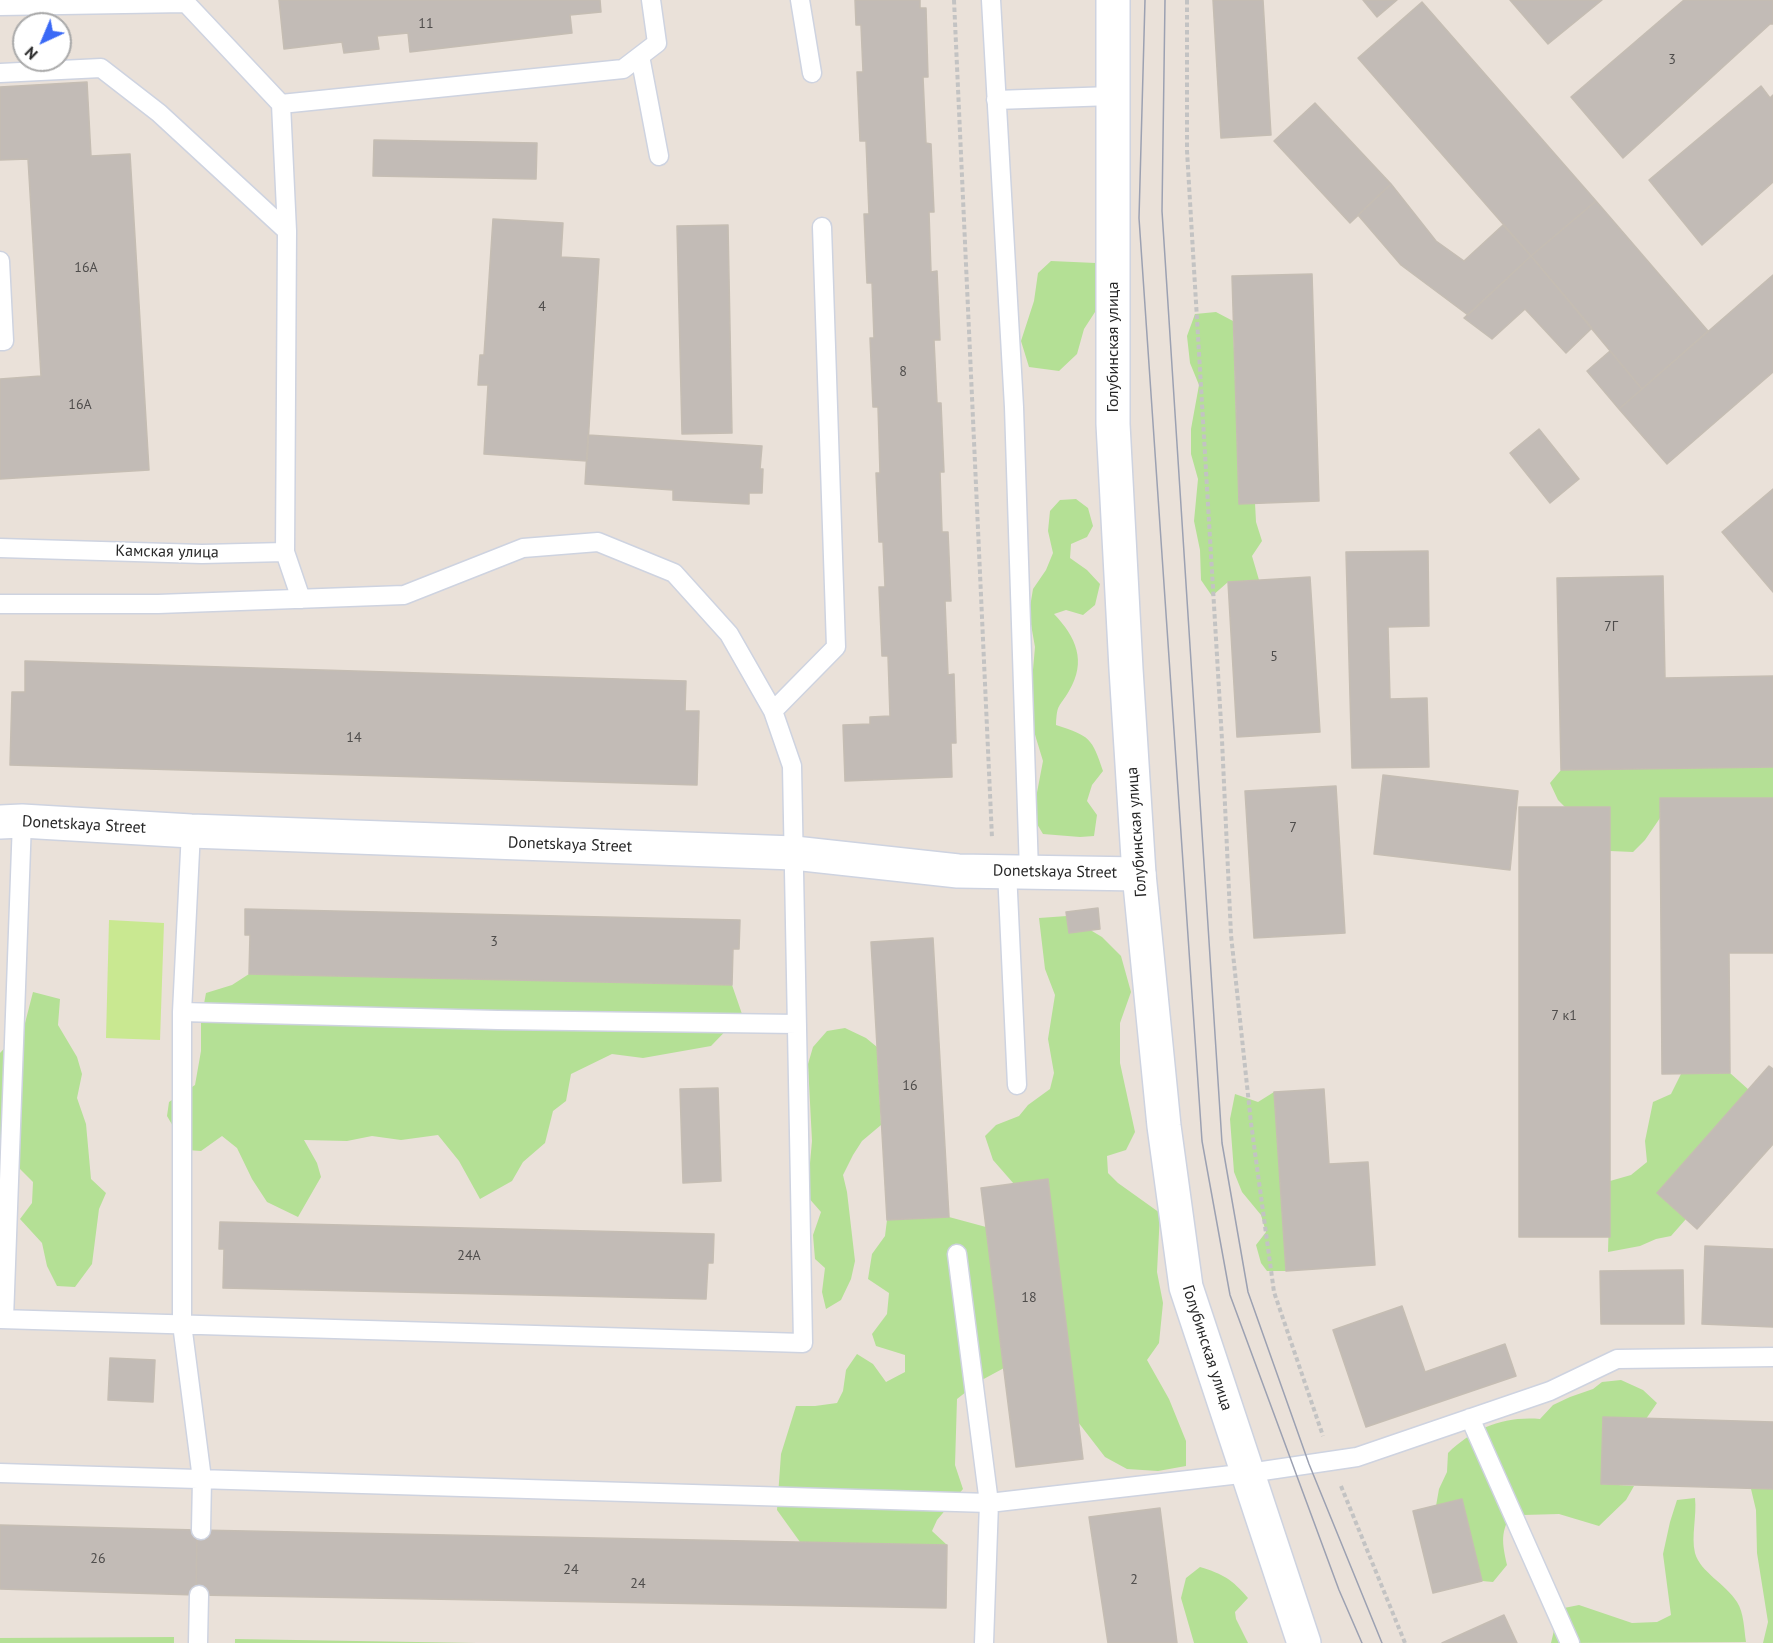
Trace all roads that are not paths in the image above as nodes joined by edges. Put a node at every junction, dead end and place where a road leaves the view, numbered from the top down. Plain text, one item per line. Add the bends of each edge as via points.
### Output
1 (651, 0) edge
2 (800, 0) edge
3 (991, 0) edge
4 (1113, 0) edge
5 (185, 2) edge
6 (0, 6) edge
7 (640, 56) junction
8 (0, 73) edge
9 (812, 73) dead end
10 (1112, 96) junction
11 (996, 100) junction
12 (281, 104) junction
13 (659, 156) dead end
14 (822, 227) dead end
15 (287, 231) junction
16 (0, 261) edge
17 (0, 340) edge
18 (0, 548) edge
19 (285, 552) junction
20 (301, 599) junction
21 (0, 603) edge
22 (773, 711) junction
23 (11, 821) edge
24 (191, 831) junction
25 (794, 853) junction
26 (1018, 872) junction
27 (1139, 874) junction
28 (182, 1012) junction
29 (797, 1024) junction
30 (1017, 1085) dead end
31 (957, 1254) dead end
32 (2, 1319) edge
33 (182, 1324) junction
34 (1773, 1357) edge
35 (1470, 1418) junction
36 (0, 1473) edge
37 (1249, 1473) junction
38 (202, 1479) junction
39 (989, 1503) junction
40 (201, 1530) dead end
41 (199, 1595) dead end
42 (198, 1643) edge
43 (984, 1643) edge
44 (1304, 1643) edge
45 (1570, 1643) edge

1 - 7 lane via 657,44
2 - 9 lane
3 - 11 lane
4 - 10 main road, Голубинская улица
5 - 6 lane
5 - 12 lane
7 - 12 lane via 623,69
7 - 13 lane
8 - 15 lane via 101,68 159,112
10 - 11 lane
10 - 27 main road, Голубинская улица via 1113,424
11 - 26 lane via 1014,406
12 - 15 lane
14 - 22 lane via 836,647
15 - 19 lane
16 - 17 lane via 4,340
18 - 19 lane, Камская улица via 202,554
19 - 20 lane
20 - 21 lane via 158,604
20 - 22 lane via 404,595 523,548 598,542 674,573 729,634
22 - 25 lane via 792,766
23 - 24 main road, Donetskaya Street
23 - 32 lane
24 - 25 main road, Donetskaya Street
24 - 28 lane
25 - 26 main road, Donetskaya Street via 958,871
25 - 29 lane
26 - 27 main road, Donetskaya Street
26 - 30 lane
27 - 37 main road, Голубинская улица via 1164,1126 1186,1287
28 - 29 lane
28 - 33 lane
29 - 33 lane via 803,1343
31 - 39 lane
32 - 33 lane
33 - 38 lane
34 - 35 lane via 1617,1359 1550,1391
35 - 37 lane via 1357,1457
35 - 45 lane
36 - 38 lane
37 - 39 lane
37 - 44 main road, Голубинская улица
38 - 39 lane
38 - 40 lane
39 - 43 lane
41 - 42 lane

